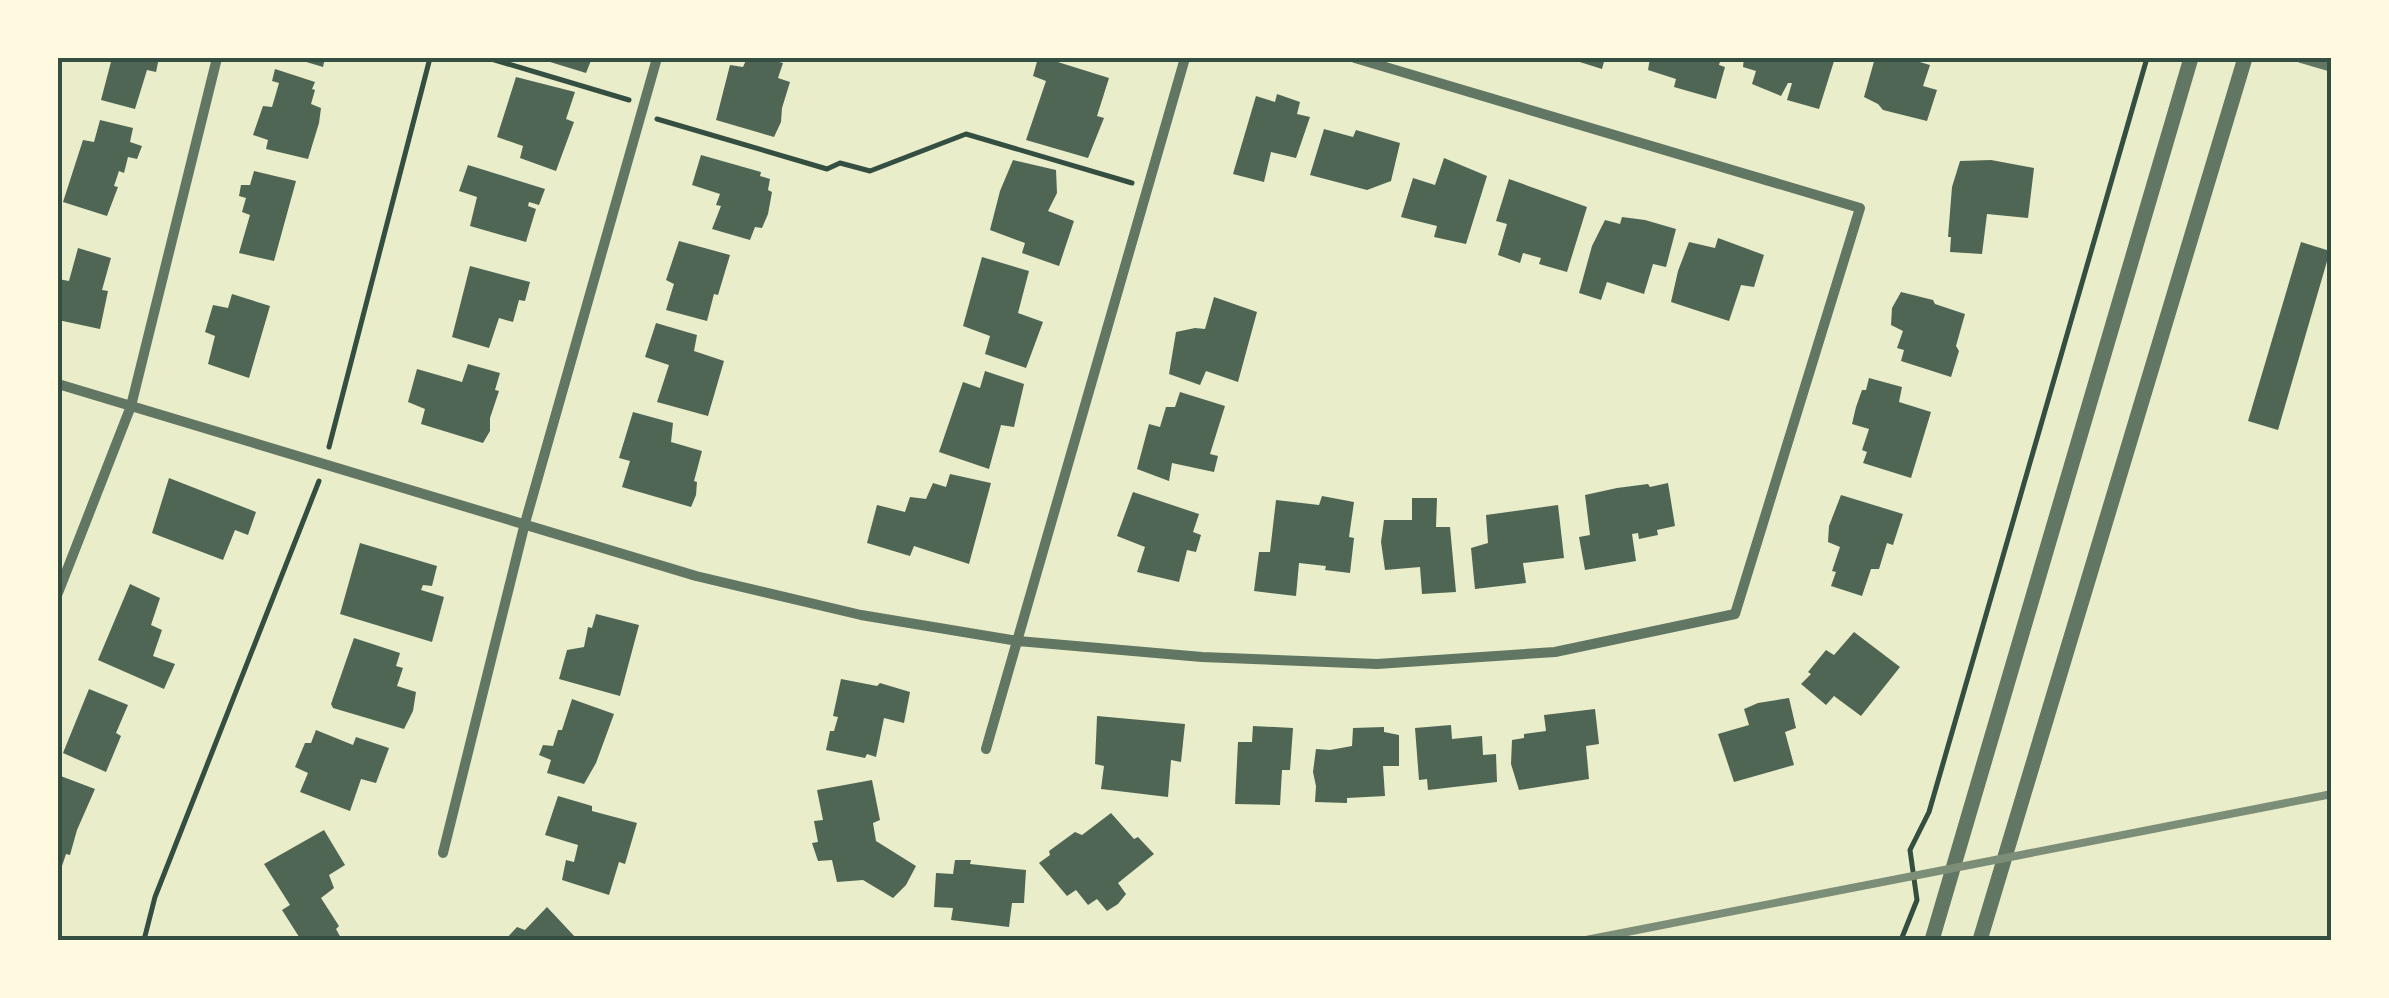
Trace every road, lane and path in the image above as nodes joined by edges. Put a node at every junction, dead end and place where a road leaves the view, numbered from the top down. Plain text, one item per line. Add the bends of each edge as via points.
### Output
1 (217, 58) edge
2 (430, 58) edge
3 (488, 58) edge
4 (656, 58) edge
5 (1185, 58) edge
6 (1354, 58) edge
7 (2147, 58) edge
8 (2191, 58) edge
9 (2244, 58) edge
10 (2301, 58) edge
11 (2332, 67) edge
12 (641, 109) junction
13 (1148, 188) junction
14 (58, 384) edge
15 (131, 406) junction
16 (325, 465) junction
17 (525, 523) junction
18 (58, 593) edge
19 (1018, 641) junction
20 (986, 749) dead end
21 (443, 853) dead end
22 (144, 940) edge
23 (1901, 940) edge
24 (1932, 940) edge
25 (1980, 940) edge

1 - 15 street
2 - 16 path
3 - 12 path
4 - 12 street
5 - 13 street
6 - 19 street via 1860,208 1735,614 1555,652 1377,664 1202,658
7 - 23 path via 1928,812 1910,850 1916,900
8 - 24 street
9 - 25 street
10 - 11 street
12 - 13 path via 827,169 840,163 870,171 966,134
12 - 17 street
13 - 19 street
14 - 15 street
15 - 16 street
15 - 18 street
16 - 17 street
16 - 22 path via 155,896
17 - 19 street via 714,580 861,615
17 - 21 street
19 - 20 street

